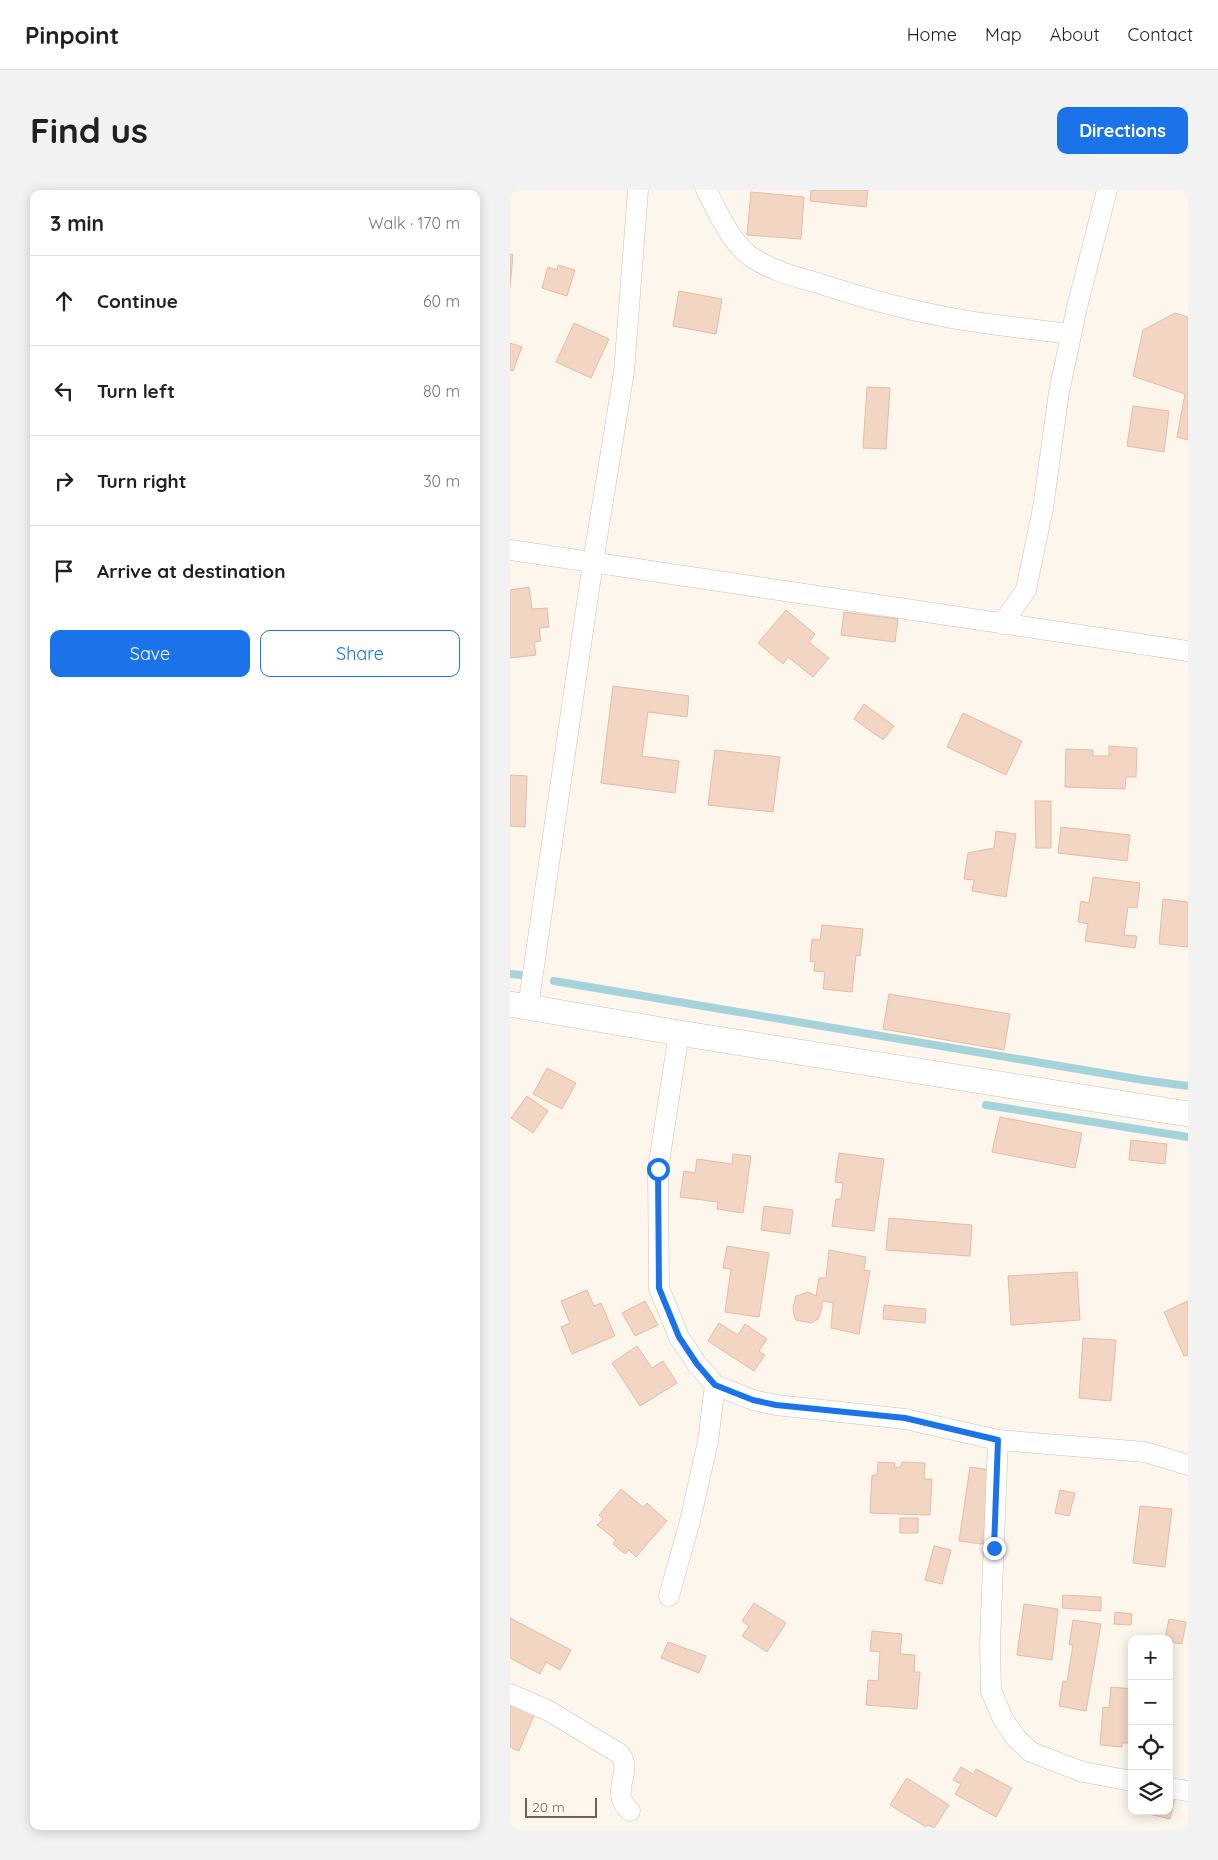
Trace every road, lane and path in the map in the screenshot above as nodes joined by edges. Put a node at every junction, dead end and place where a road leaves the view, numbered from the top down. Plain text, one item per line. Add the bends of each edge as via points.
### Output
1 (638, 190) edge
2 (706, 190) edge
3 (1107, 190) edge
4 (1071, 334) junction
5 (510, 550) edge
6 (592, 562) junction
7 (1002, 624) junction
8 (1188, 651) edge
9 (519, 1006) edge
10 (679, 1033) junction
11 (1188, 1114) edge
12 (715, 1385) junction
13 (998, 1440) junction
14 (1188, 1465) edge
15 (669, 1596) dead end
16 (510, 1694) edge
17 (1128, 1780) edge
18 (1173, 1789) edge
19 (1188, 1791) edge
20 (630, 1812) dead end

1 - 6 street via 624,372
2 - 4 street via 736,241 764,265 870,300 913,310
3 - 4 street
4 - 7 street via 1059,392 1043,508 1026,590
5 - 6 street
6 - 7 street
6 - 9 street
7 - 8 street
9 - 10 street
10 - 11 street
10 - 12 street via 658,1169 659,1288 679,1337
12 - 13 street via 776,1405 905,1418
12 - 15 street via 708,1441
13 - 14 street via 1145,1452
13 - 17 street via 991,1690 1007,1725 1031,1752 1082,1772
16 - 20 street via 548,1710 620,1754 624,1759 624,1770 620,1797
18 - 19 street

